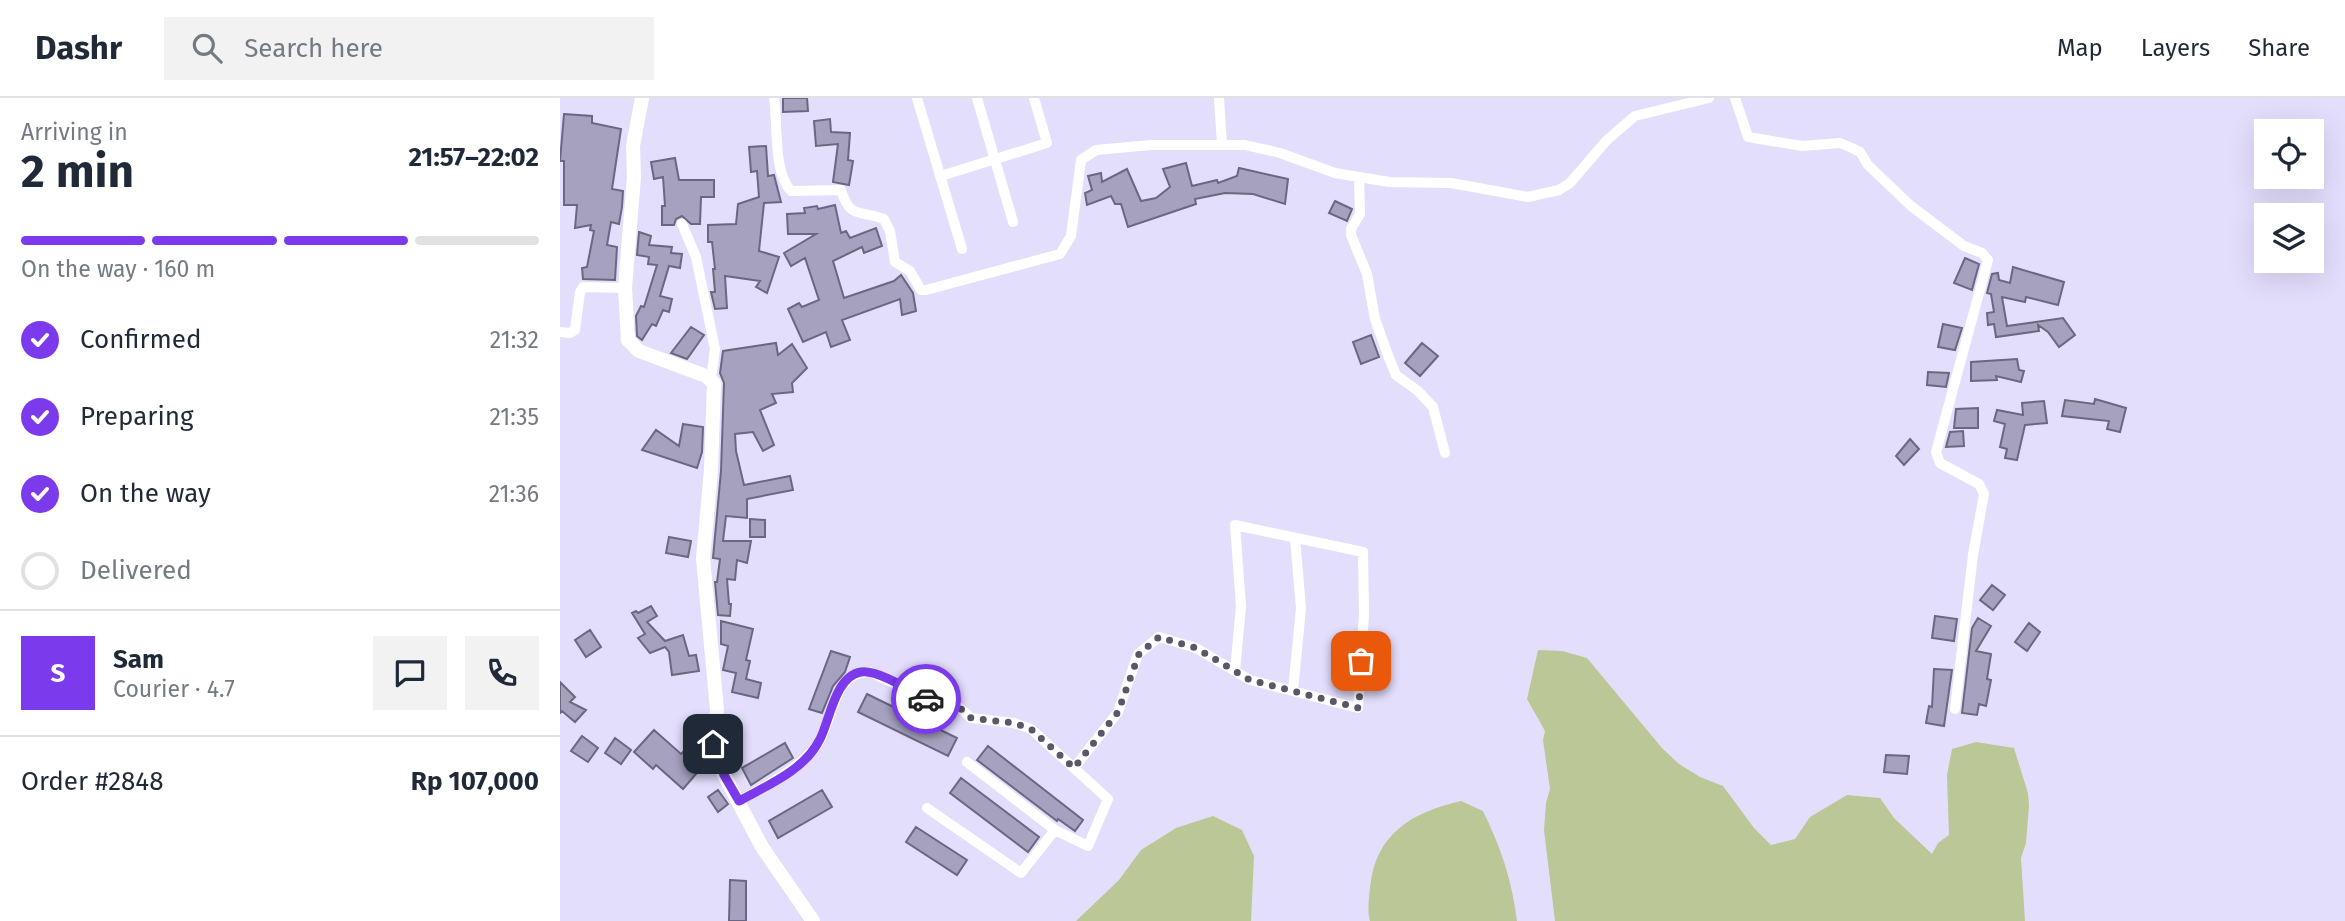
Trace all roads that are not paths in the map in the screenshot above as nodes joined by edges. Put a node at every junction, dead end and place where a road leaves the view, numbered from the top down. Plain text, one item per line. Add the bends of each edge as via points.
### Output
1 (642, 98) edge
2 (774, 98) edge
3 (917, 98) edge
4 (977, 98) edge
5 (1034, 98) edge
6 (1219, 98) edge
7 (1709, 98) edge
8 (1735, 98) edge
9 (1222, 145) junction
10 (993, 160) junction
11 (941, 176) junction
12 (1359, 177) junction
13 (1013, 222) dead end
14 (682, 224) dead end
15 (962, 249) dead end
16 (625, 288) junction
17 (560, 332) edge
18 (711, 379) junction
19 (1445, 453) dead end
20 (1295, 538) junction
21 (1235, 671) junction
22 (1293, 691) junction
23 (1955, 709) dead end
24 (967, 762) dead end
25 (1074, 768) junction
26 (739, 801) junction
27 (927, 808) dead end
28 (1055, 830) junction
29 (813, 921) edge

1 - 16 street via 633,146
2 - 9 street via 779,161 786,186 791,191 841,190 852,212 884,219 895,262 910,271 921,290 1060,254 1071,236 1081,160 1096,150
3 - 11 street
4 - 10 street
5 - 10 street via 1047,143
6 - 9 street
7 - 12 street via 1635,116 1570,183 1542,195 1505,195 1451,183
8 - 23 street via 1748,137 1802,146 1840,143 1860,152 1911,206 1988,260 1936,452 1940,463 1979,484 1984,494
9 - 12 street via 1280,153
10 - 11 street
10 - 13 street
11 - 15 street
12 - 19 street via 1360,214 1350,235 1367,274 1375,319 1396,375 1433,407
14 - 18 street via 696,257 715,349
16 - 17 street via 583,287 575,330
16 - 18 street via 626,332 632,346
18 - 26 street via 715,389 713,443 703,558 717,710 713,744
20 - 21 street via 1234,525 1241,606
20 - 22 street via 1301,608
20 - 22 street via 1363,552 1364,614 1359,708
21 - 22 street via 1250,680
21 - 25 street via 1196,648 1159,637 1139,654 1118,712
24 - 28 street
25 - 26 street via 1031,729 971,718 960,708 943,707 861,671 845,682 811,751 792,771
25 - 28 street via 1108,799 1088,846
26 - 29 street via 762,847
27 - 28 street via 1021,873

